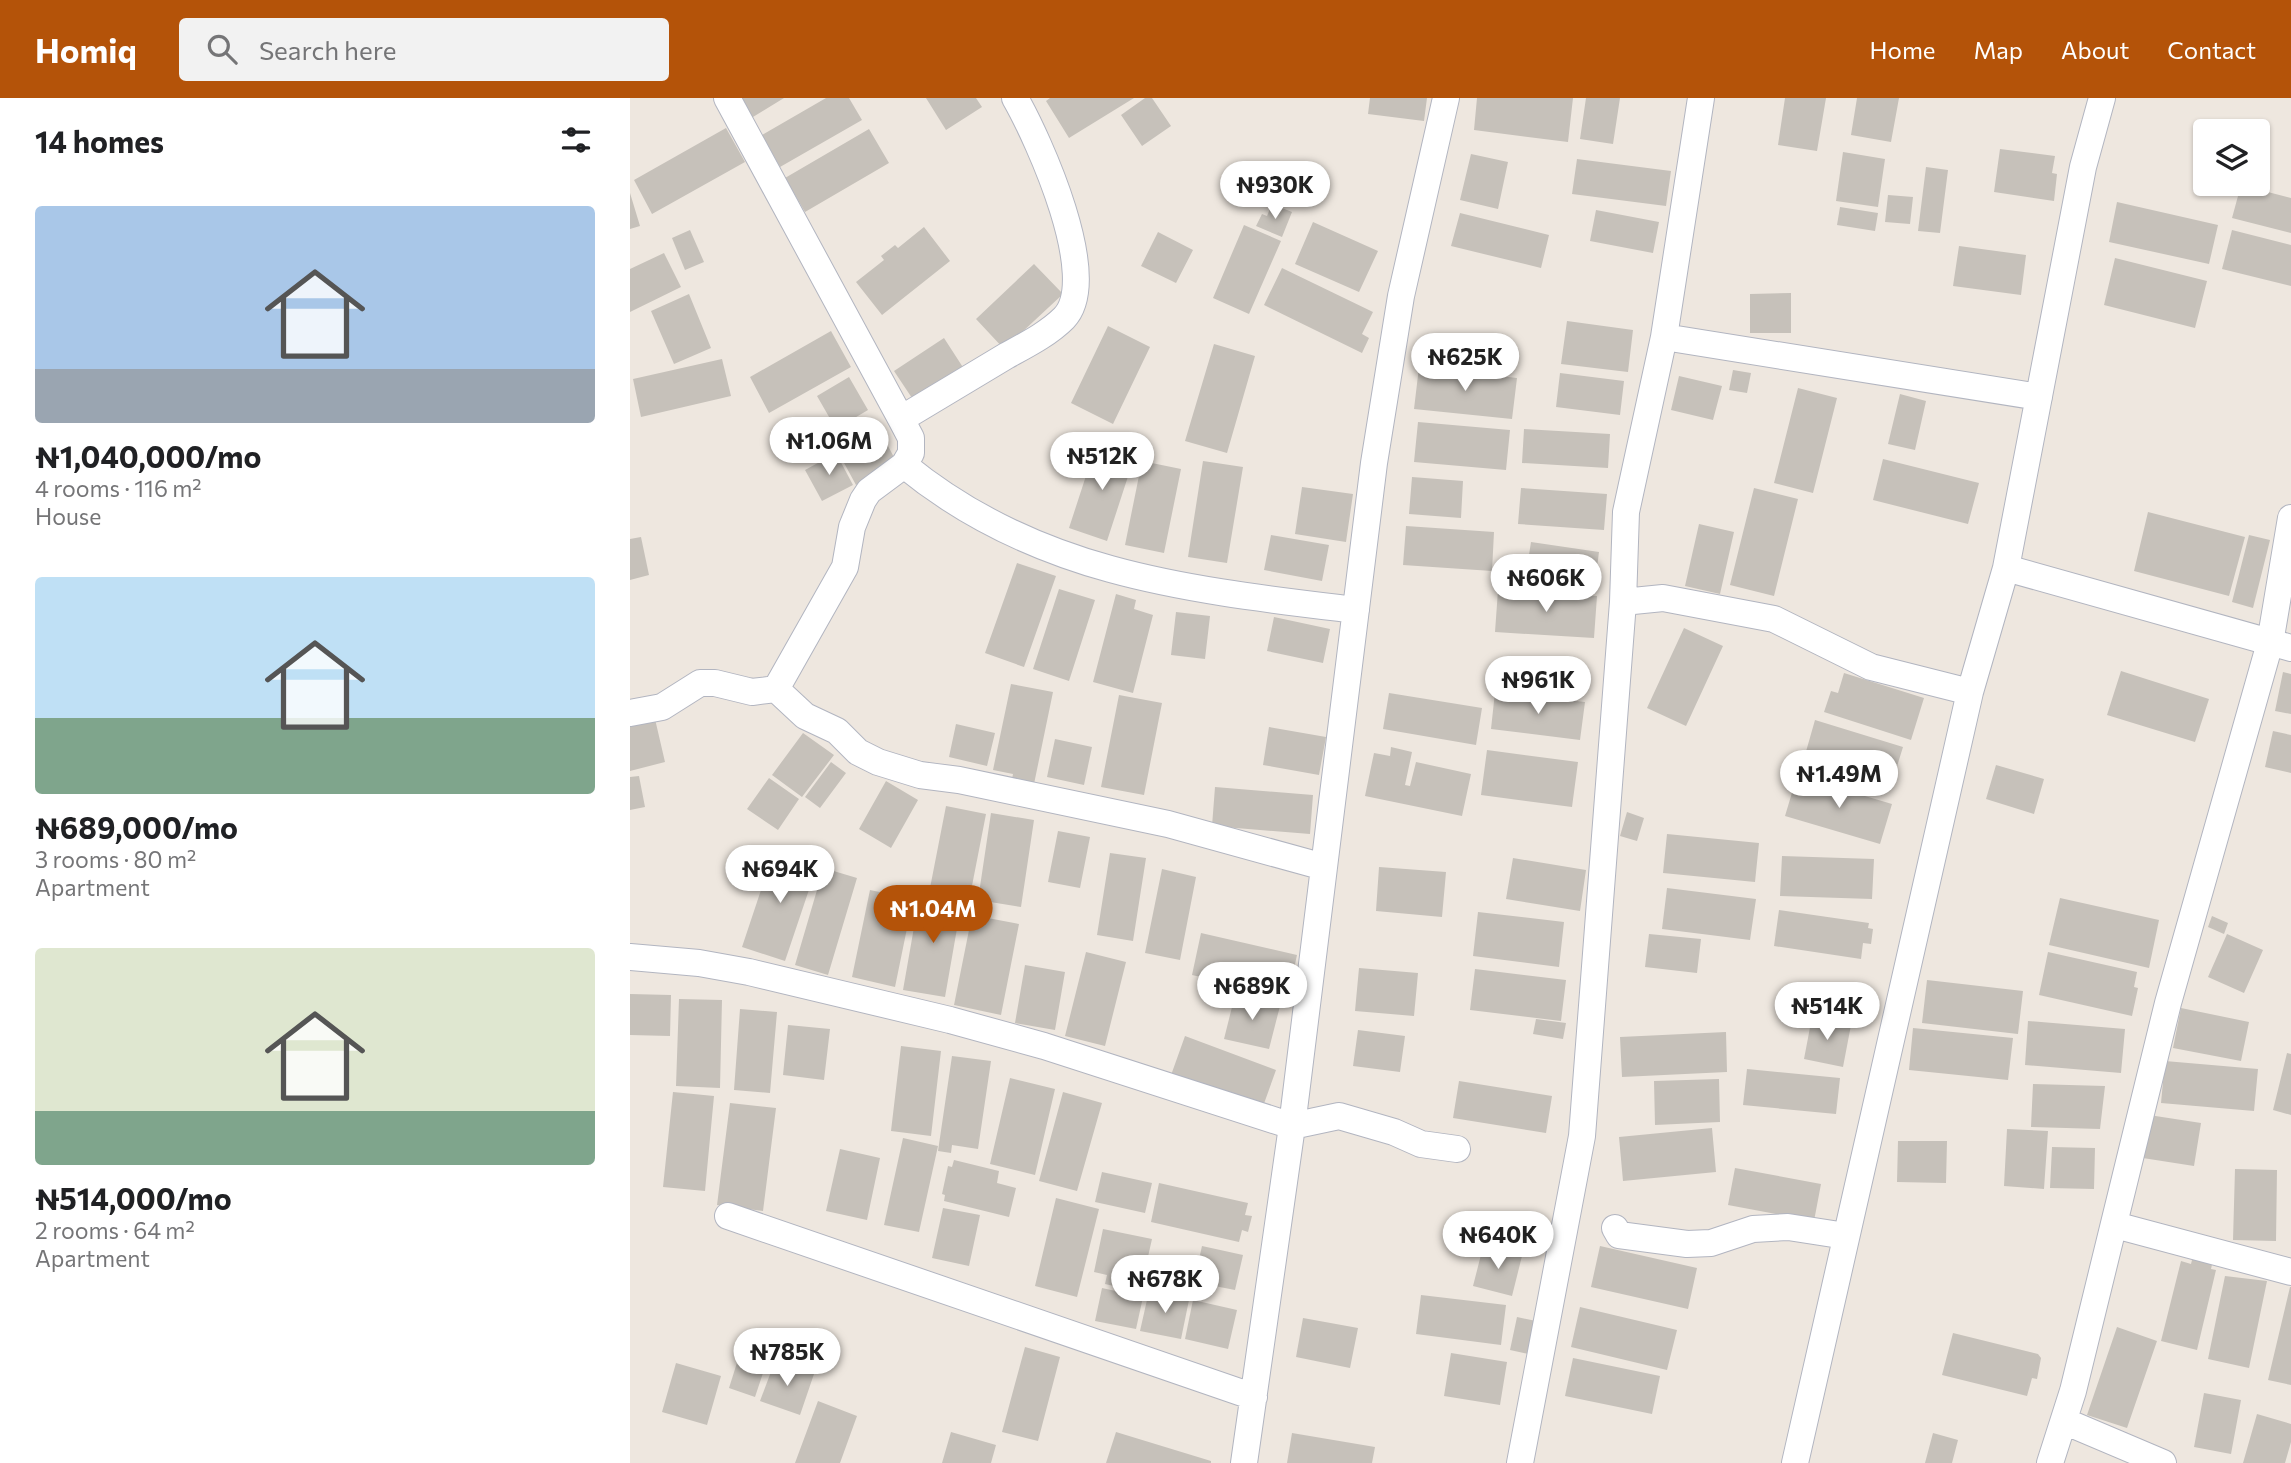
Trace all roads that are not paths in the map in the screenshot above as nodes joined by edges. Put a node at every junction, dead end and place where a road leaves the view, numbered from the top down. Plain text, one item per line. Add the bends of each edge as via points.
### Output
1 (727, 98) edge
2 (1015, 98) edge
3 (1446, 98) edge
4 (1700, 98) edge
5 (2102, 98) edge
6 (1664, 337) junction
7 (2039, 397) junction
8 (901, 419) junction
9 (904, 465) junction
10 (2291, 518) edge
11 (2006, 568) junction
12 (1623, 602) junction
13 (1356, 610) junction
14 (2280, 645) edge
15 (776, 689) junction
16 (1970, 692) junction
17 (630, 713) edge
18 (1324, 867) junction
19 (630, 957) edge
20 (1292, 1126) junction
21 (1457, 1149) dead end
22 (728, 1216) dead end
23 (2115, 1225) junction
24 (1615, 1227) dead end
25 (1846, 1236) junction
26 (2291, 1272) edge
27 (1254, 1397) junction
28 (2064, 1422) junction
29 (1244, 1463) edge
30 (1520, 1463) edge
31 (1795, 1463) edge
32 (2050, 1463) edge
33 (2163, 1463) edge

1 - 8 street
2 - 8 street via 1049,171 1073,248 1078,285 1073,303 1065,317 1042,335
3 - 13 street via 1401,296
4 - 6 street
5 - 7 street
6 - 7 street
6 - 12 street via 1626,512
7 - 11 street
8 - 9 street via 912,446
9 - 13 street via 939,494 1021,537 1117,573 1209,592
9 - 15 street via 863,500 852,527 845,567
10 - 14 street
11 - 14 street
11 - 16 street
12 - 16 street via 1662,598 1774,619 1871,667
12 - 30 street via 1583,1136
13 - 18 street
14 - 23 street via 2168,1003
15 - 17 street via 752,692 700,683 662,707
15 - 18 street via 805,716 837,731 858,752 878,762 920,775 959,779 1168,824
16 - 25 street
18 - 20 street
19 - 20 street via 749,972 950,1020
20 - 21 street via 1339,1116 1422,1144
20 - 27 street
22 - 27 street
23 - 26 street
23 - 28 street
24 - 25 street via 1619,1235 1687,1244 1712,1243 1754,1229 1788,1227
25 - 31 street
27 - 29 street
28 - 32 street
28 - 33 street

